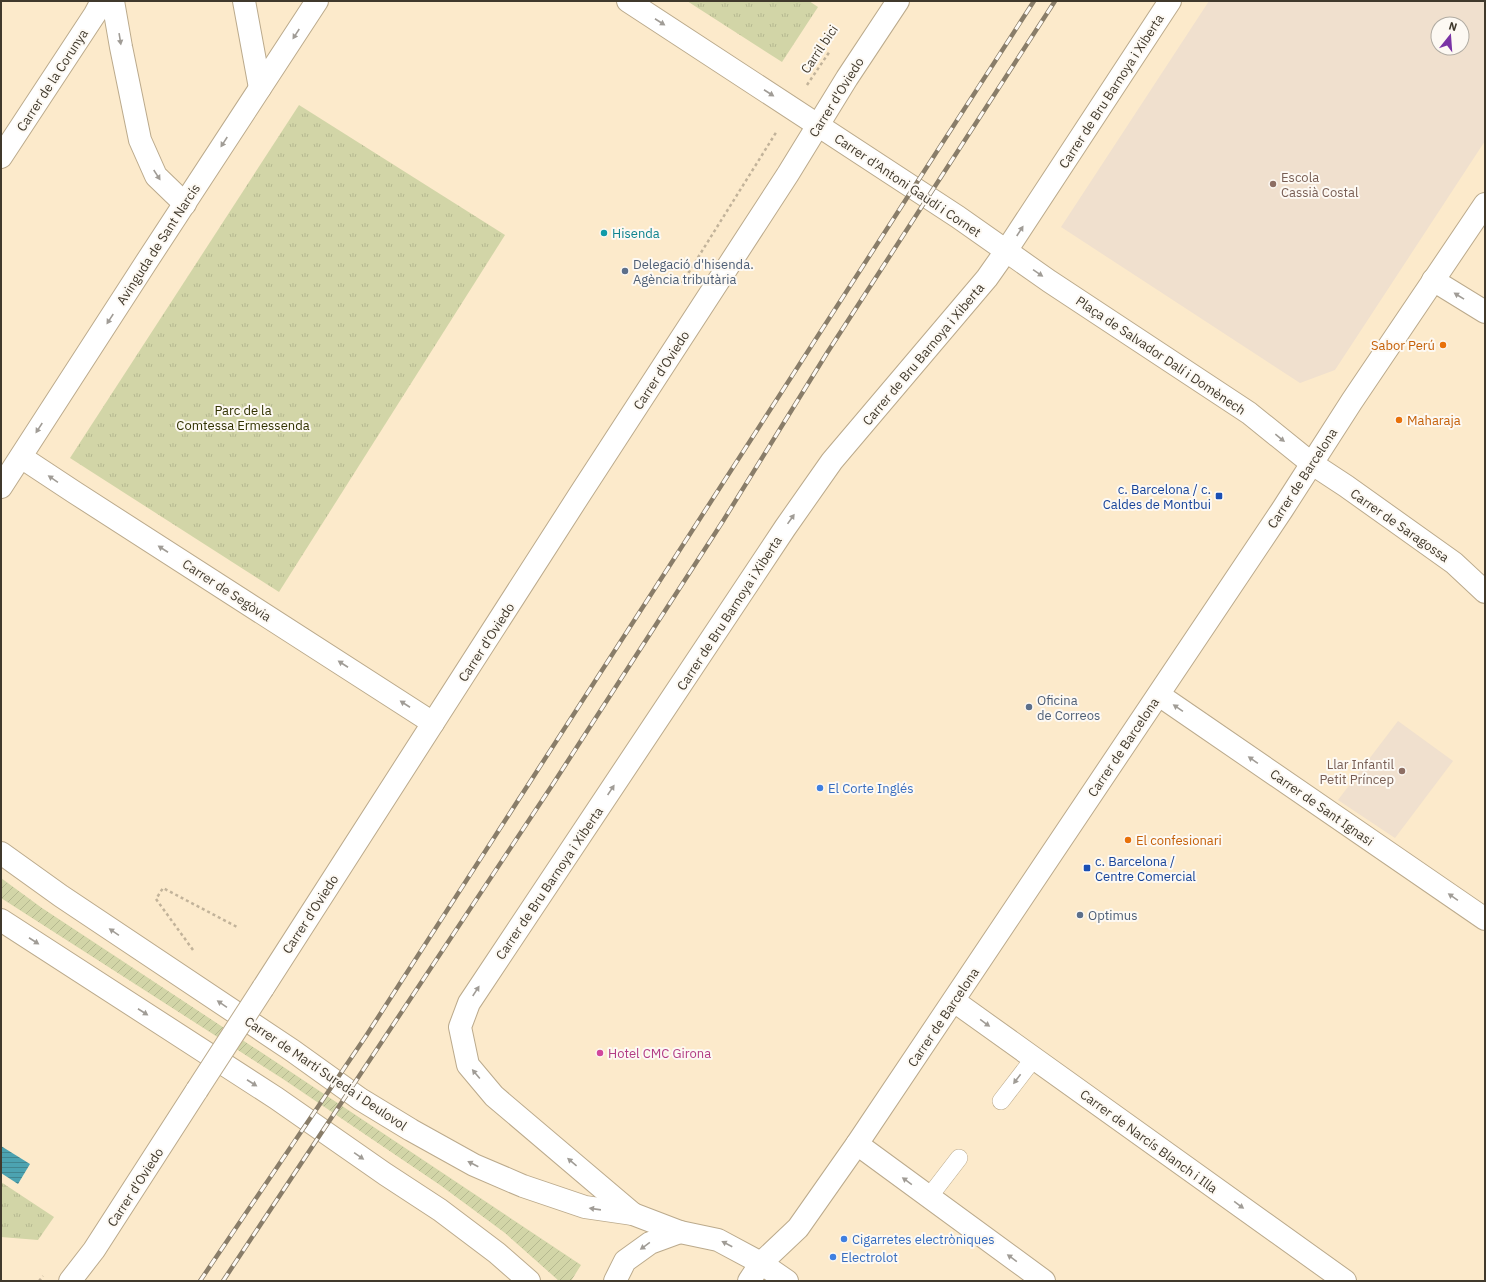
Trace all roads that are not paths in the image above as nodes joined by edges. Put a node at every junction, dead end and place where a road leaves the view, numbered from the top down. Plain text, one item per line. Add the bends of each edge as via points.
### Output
1 (102, 1) edge
2 (113, 1) edge
3 (244, 1) edge
4 (317, 1) edge
5 (628, 1) edge
6 (898, 1) edge
7 (1170, 1) edge
8 (260, 88) junction
9 (818, 125) junction
10 (1, 157) edge
11 (184, 204) junction
12 (1485, 204) edge
13 (1006, 251) junction
14 (1434, 280) junction
15 (1485, 312) edge
16 (21, 457) junction
17 (1311, 463) junction
18 (1, 487) edge
19 (1482, 580) edge
20 (1158, 695) junction
21 (433, 723) junction
22 (1, 853) edge
23 (1485, 919) edge
24 (1, 920) edge
25 (954, 1001) junction
26 (1034, 1058) junction
27 (1001, 1101) dead end
28 (857, 1144) junction
29 (959, 1158) dead end
30 (929, 1197) junction
31 (633, 1214) junction
32 (680, 1232) junction
33 (761, 1263) junction
34 (70, 1281) edge
35 (529, 1281) edge
36 (615, 1281) edge
37 (749, 1281) edge
38 (787, 1281) edge
39 (1044, 1281) edge
40 (1345, 1281) edge

1 - 10 street, Carrer de la Corunya
2 -> 11 street via 140,140 156,176
3 - 8 street
4 -> 8 street, Avinguda de Sant Narcís
5 -> 9 street, Carrer d'Antoni Gaudí i Cornet
6 - 9 street, Carrer d'Oviedo
13 -> 7 street, Carrer de Bru Barnoya i Xiberta
8 -> 11 street, Avinguda de Sant Narcís
9 - 13 street, Carrer d'Antoni Gaudí i Cornet
9 - 21 street, Carrer d'Oviedo
11 -> 16 street, Avinguda de Sant Narcís
12 - 14 street, Carrer de Barcelona
13 -> 17 street, Plaça de Salvador Dalí i Domènech via 1250,413
31 -> 13 street, Carrer de Bru Barnoya i Xiberta via 494,1096 468,1065 460,1026 462,1020 469,1002 493,965 832,461 987,278
15 -> 14 street
14 - 17 street, Carrer de Barcelona
16 - 18 street, Avinguda de Sant Narcís
21 -> 16 street, Carrer de Segòvia
17 - 19 street, Carrer de Saragossa
17 - 20 street, Carrer de Barcelona
23 -> 20 street, Carrer de Sant Ignasi
20 - 25 street, Carrer de Barcelona
21 - 34 street, Carrer d'Oviedo, bridge via 94,1250
31 -> 22 street, Carrer de Martí Sureda i Deulovol via 585,1207 523,1186 474,1165 411,1130 360,1099
24 -> 35 street via 276,1098 440,1210 498,1253
25 -> 26 street, Carrer de Narcís Blanch i Illa
25 - 28 street, Carrer de Barcelona
26 -> 27 lane
26 -> 40 street, Carrer de Narcís Blanch i Illa
30 -> 28 street
28 - 33 street, Carrer de Barcelona via 798,1228
29 - 30 lane
39 -> 30 street
31 - 32 street, Carrer de Martí Sureda i Deulovol
33 -> 32 street, Carrer de Martí Sureda i Deulovol via 718,1240
32 -> 36 street via 650,1243 625,1261
33 - 37 street, Carrer de Barcelona
33 - 38 street, Carrer de Martí Sureda i Deulovol

